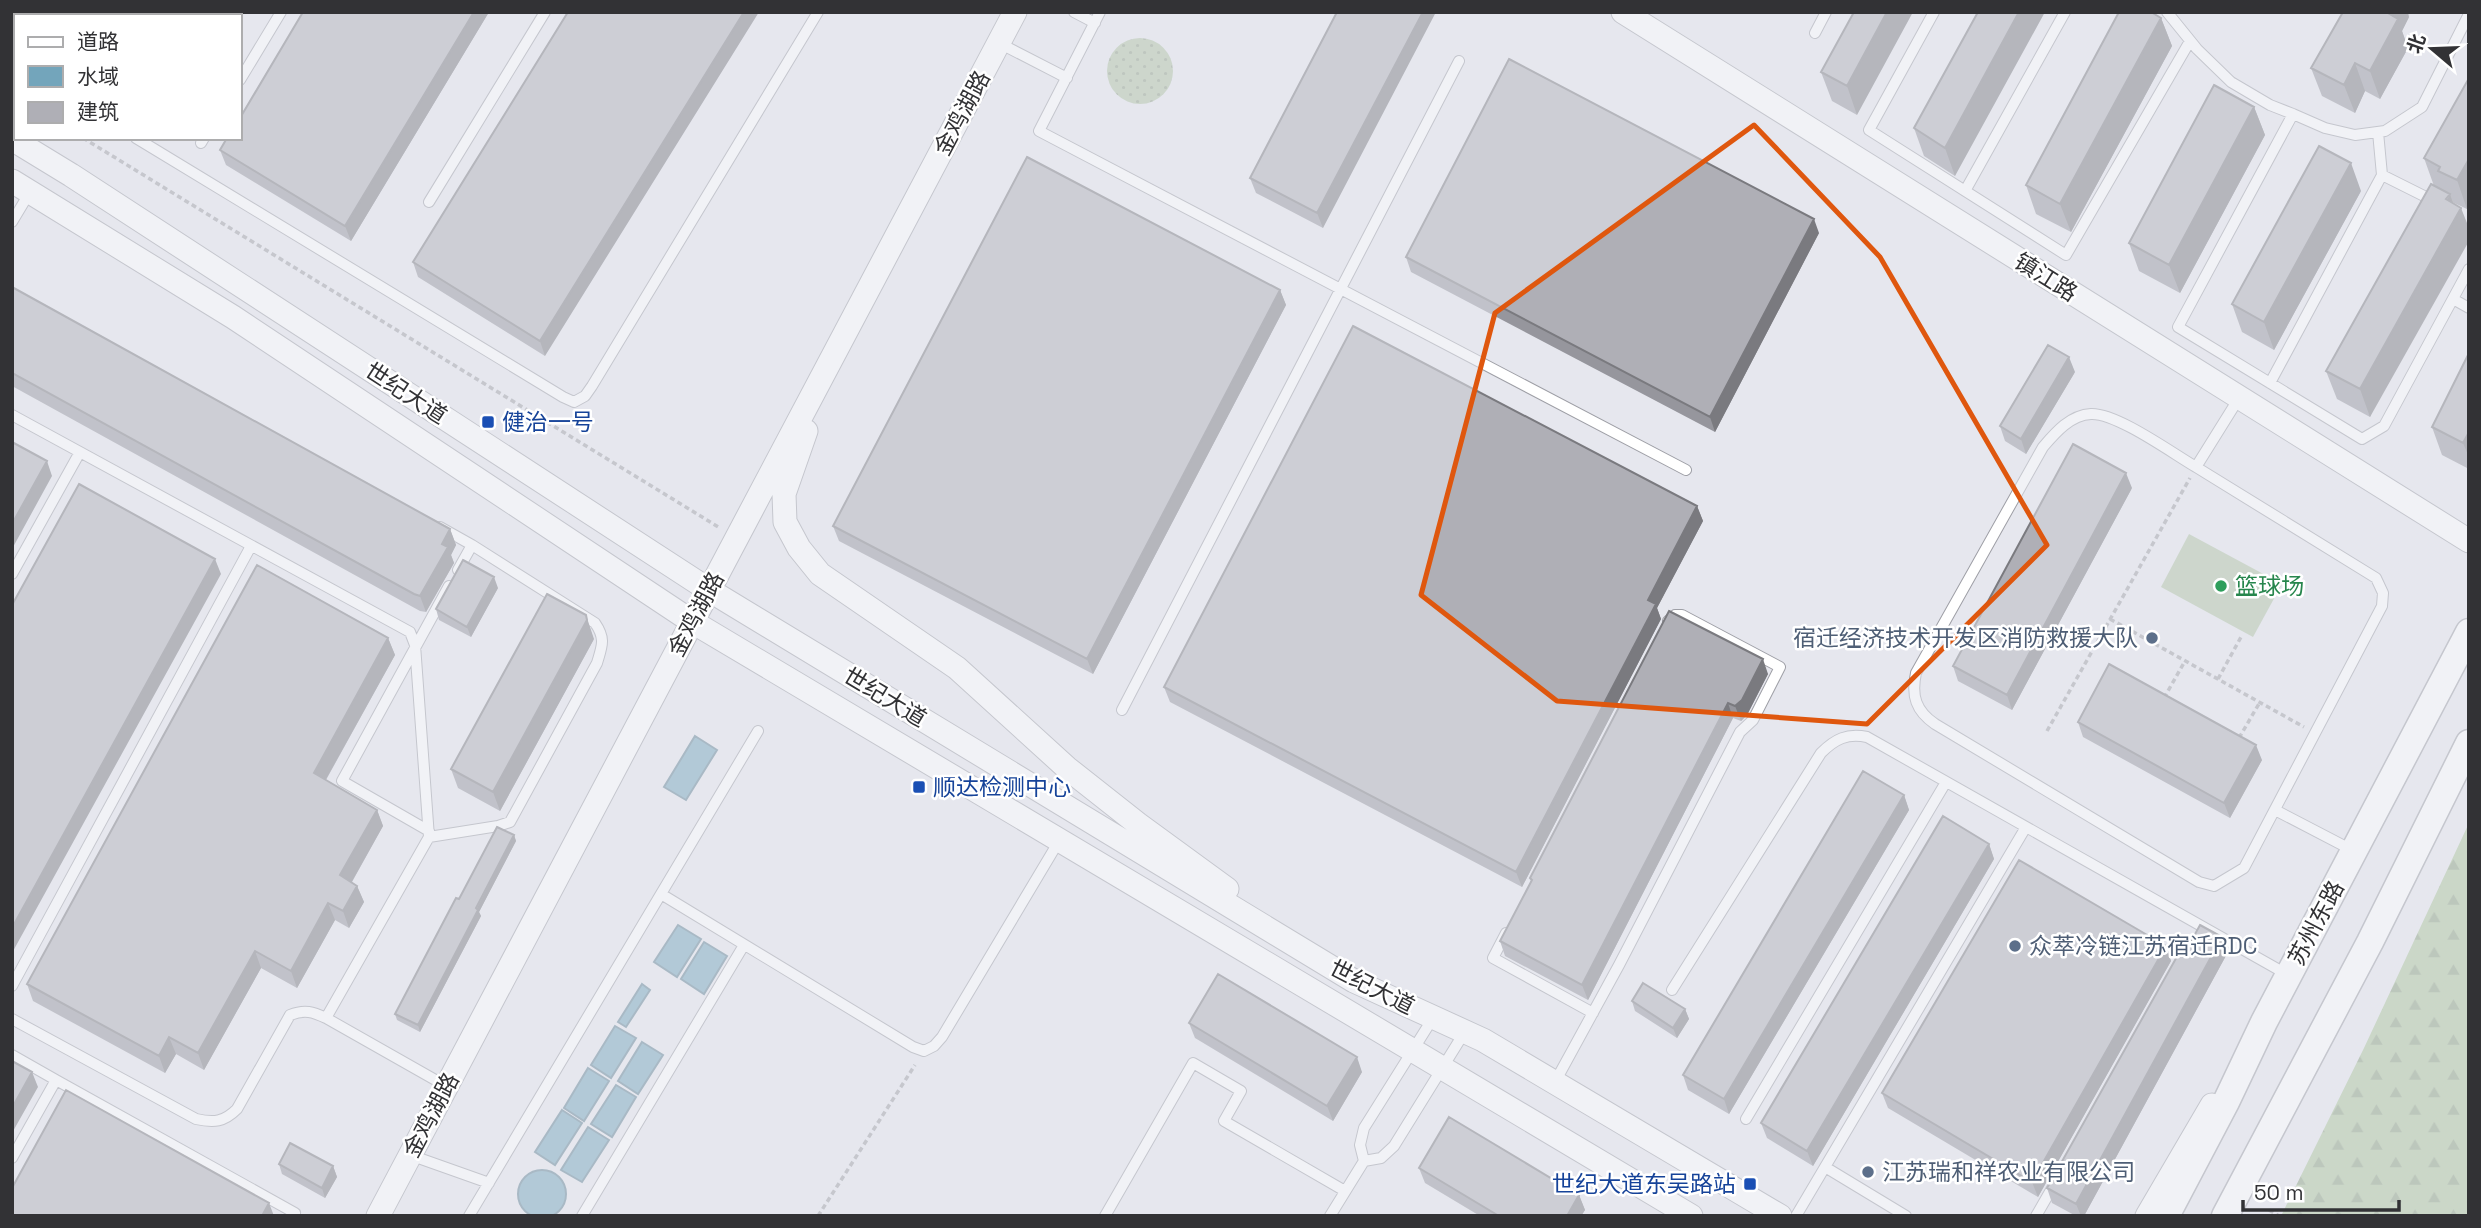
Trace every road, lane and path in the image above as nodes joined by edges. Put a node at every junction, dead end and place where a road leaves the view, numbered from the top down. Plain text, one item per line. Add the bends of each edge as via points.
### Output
1 (281, 12) edge
2 (545, 12) edge
3 (818, 12) edge
4 (1015, 12) edge
5 (1074, 12) edge
6 (1100, 12) edge
7 (1623, 12) edge
8 (1826, 12) edge
9 (1934, 12) edge
10 (2065, 12) edge
11 (2167, 12) edge
12 (2467, 21) edge
13 (1095, 23) junction
14 (1815, 33) dead end
15 (2190, 41) junction
16 (999, 43) junction
17 (1459, 61) dead end
18 (242, 77) edge
19 (1067, 78) junction
20 (2293, 114) junction
21 (2378, 132) junction
22 (12, 139) edge
23 (86, 140) edge
24 (138, 140) edge
25 (2382, 175) junction
26 (21, 187) edge
27 (1965, 191) junction
28 (429, 202) dead end
29 (2444, 206) edge
30 (12, 222) edge
31 (2469, 269) edge
32 (1340, 289) junction
33 (2453, 299) junction
34 (2469, 308) edge
35 (829, 364) junction
36 (2270, 383) junction
37 (2239, 398) junction
38 (12, 415) edge
39 (80, 452) junction
40 (2196, 467) junction
41 (1686, 470) dead end
42 (436, 524) edge
43 (736, 538) junction
44 (2469, 541) edge
45 (472, 545) junction
46 (251, 546) junction
47 (12, 574) edge
48 (709, 590) junction
49 (2109, 619) junction
50 (691, 621) junction
51 (2469, 632) edge
52 (1662, 634) edge
53 (2241, 637) dead end
54 (415, 645) junction
55 (2185, 661) junction
56 (2218, 679) junction
57 (2164, 698) edge
58 (2260, 702) junction
59 (1122, 710) dead end
60 (2047, 731) dead end
61 (758, 732) dead end
62 (2315, 733) junction
63 (2239, 738) edge
64 (2469, 743) edge
65 (1946, 782) junction
66 (2275, 810) junction
67 (2026, 827) junction
68 (429, 834) junction
69 (1059, 841) junction
70 (2354, 851) junction
71 (661, 894) junction
72 (1512, 922) edge
73 (2200, 925) junction
74 (2193, 937) edge
75 (744, 945) junction
76 (2288, 975) junction
77 (1354, 981) junction
78 (12, 986) edge
79 (1672, 990) dead end
80 (1593, 1013) junction
81 (1433, 1017) junction
82 (326, 1018) junction
83 (12, 1019) edge
84 (2264, 1022) junction
85 (1465, 1031) junction
86 (924, 1051) junction
87 (1412, 1051) junction
88 (12, 1055) edge
89 (1441, 1068) junction
90 (56, 1080) junction
91 (1555, 1082) junction
92 (446, 1086) junction
93 (1746, 1119) dead end
94 (410, 1155) junction
95 (12, 1158) edge
96 (1364, 1161) junction
97 (1825, 1167) junction
98 (2063, 1167) edge
99 (489, 1183) junction
100 (1345, 1191) junction
101 (2269, 1210) dead end
102 (294, 1216) edge
103 (378, 1216) edge
104 (469, 1216) edge
105 (582, 1216) edge
106 (818, 1216) edge
107 (1105, 1216) edge
108 (1330, 1216) edge
109 (1691, 1216) edge
110 (1780, 1216) edge
111 (1796, 1216) edge
112 (1906, 1216) edge
113 (2036, 1216) edge
114 (2147, 1216) edge
115 (2166, 1216) edge
116 (2225, 1216) edge
117 (2279, 1216) edge

1 - 18 lane
2 - 28 lane
3 - 24 lane via 592,386 574,401
4 - 16 street, 金鸡湖路
5 - 13 lane
6 - 13 lane
7 - 37 street, 镇江路
8 - 14 lane
9 - 27 lane via 1869,130
10 - 27 lane
11 - 15 lane
12 - 21 lane via 2422,107
13 - 19 lane
15 - 20 lane via 2231,82
15 - 27 lane via 2066,255
16 - 19 lane
16 - 35 street, 金鸡湖路
17 - 32 lane
19 - 32 lane via 1039,131
20 - 21 lane via 2355,135
20 - 36 lane via 2178,327
21 - 25 lane
22 - 48 street, 世纪大道
23 - 43 path
25 - 29 lane
25 - 36 lane
26 - 30 lane
26 - 50 street, 世纪大道 via 233,317
31 - 33 lane
32 - 41 lane
32 - 59 lane
33 - 34 lane
33 - 36 lane via 2384,426 2362,439
35 - 43 street, 金鸡湖路
35 - 77 street via 784,494 785,522 820,574 957,668 1067,768 1138,824
37 - 40 lane
37 - 44 street, 镇江路
38 - 39 lane
39 - 46 lane
39 - 47 lane
40 - 49 path
40 - 62 lane via 2376,578 2383,593 2382,606
40 - 66 lane via 2112,417 2090,414 2058,430 2043,447 1916,673 1915,702 1935,724 2214,886 2244,868
42 - 45 lane
43 - 48 street, 金鸡湖路
45 - 54 lane
45 - 68 lane via 595,623 602,645 597,663 510,822
46 - 54 lane via 410,632
46 - 78 lane
48 - 50 street, 金鸡湖路
48 - 77 street, 世纪大道
49 - 55 path
49 - 60 path
50 - 69 street, 世纪大道
50 - 92 street, 金鸡湖路
51 - 70 main road, 苏州东路
52 - 80 lane via 1675,614 1682,615 1780,667 1753,720 1740,732
53 - 56 path
54 - 68 lane
54 - 68 lane via 342,781
55 - 56 path
55 - 57 path
56 - 58 path
58 - 62 path
58 - 63 path
61 - 71 lane
62 - 66 lane
64 - 116 main road
65 - 67 lane
65 - 79 lane via 1867,737 1855,734 1830,744
65 - 93 lane
66 - 70 lane
67 - 73 lane
67 - 97 lane
68 - 82 lane
69 - 86 lane via 942,1037
69 - 87 street, 世纪大道
70 - 76 main road, 苏州东路
71 - 75 lane
71 - 99 lane
72 - 80 lane via 1493,958
73 - 74 lane
73 - 76 lane
75 - 86 lane
75 - 105 lane
76 - 84 main road, 苏州东路
77 - 81 street, 世纪大道
80 - 91 lane
81 - 85 street, 世纪大道
81 - 87 lane
82 - 83 lane via 311,1011 290,1015 237,1109 220,1121 196,1119
82 - 92 lane
84 - 114 street
84 - 115 main road, 苏州东路
85 - 89 lane
85 - 91 street, 世纪大道
86 - 106 path
87 - 89 street, 世纪大道
87 - 96 lane via 1364,1128 1360,1145
88 - 90 lane
89 - 96 lane via 1394,1146 1381,1158
89 - 109 street, 世纪大道
90 - 95 lane
90 - 102 lane
91 - 110 street, 世纪大道
92 - 94 street, 金鸡湖路
94 - 99 lane
94 - 103 street, 金鸡湖路
96 - 100 lane
97 - 111 lane
97 - 112 lane
98 - 113 lane
99 - 104 lane
100 - 107 lane via 1224,1121 1241,1091 1193,1063
100 - 108 lane
101 - 117 path

